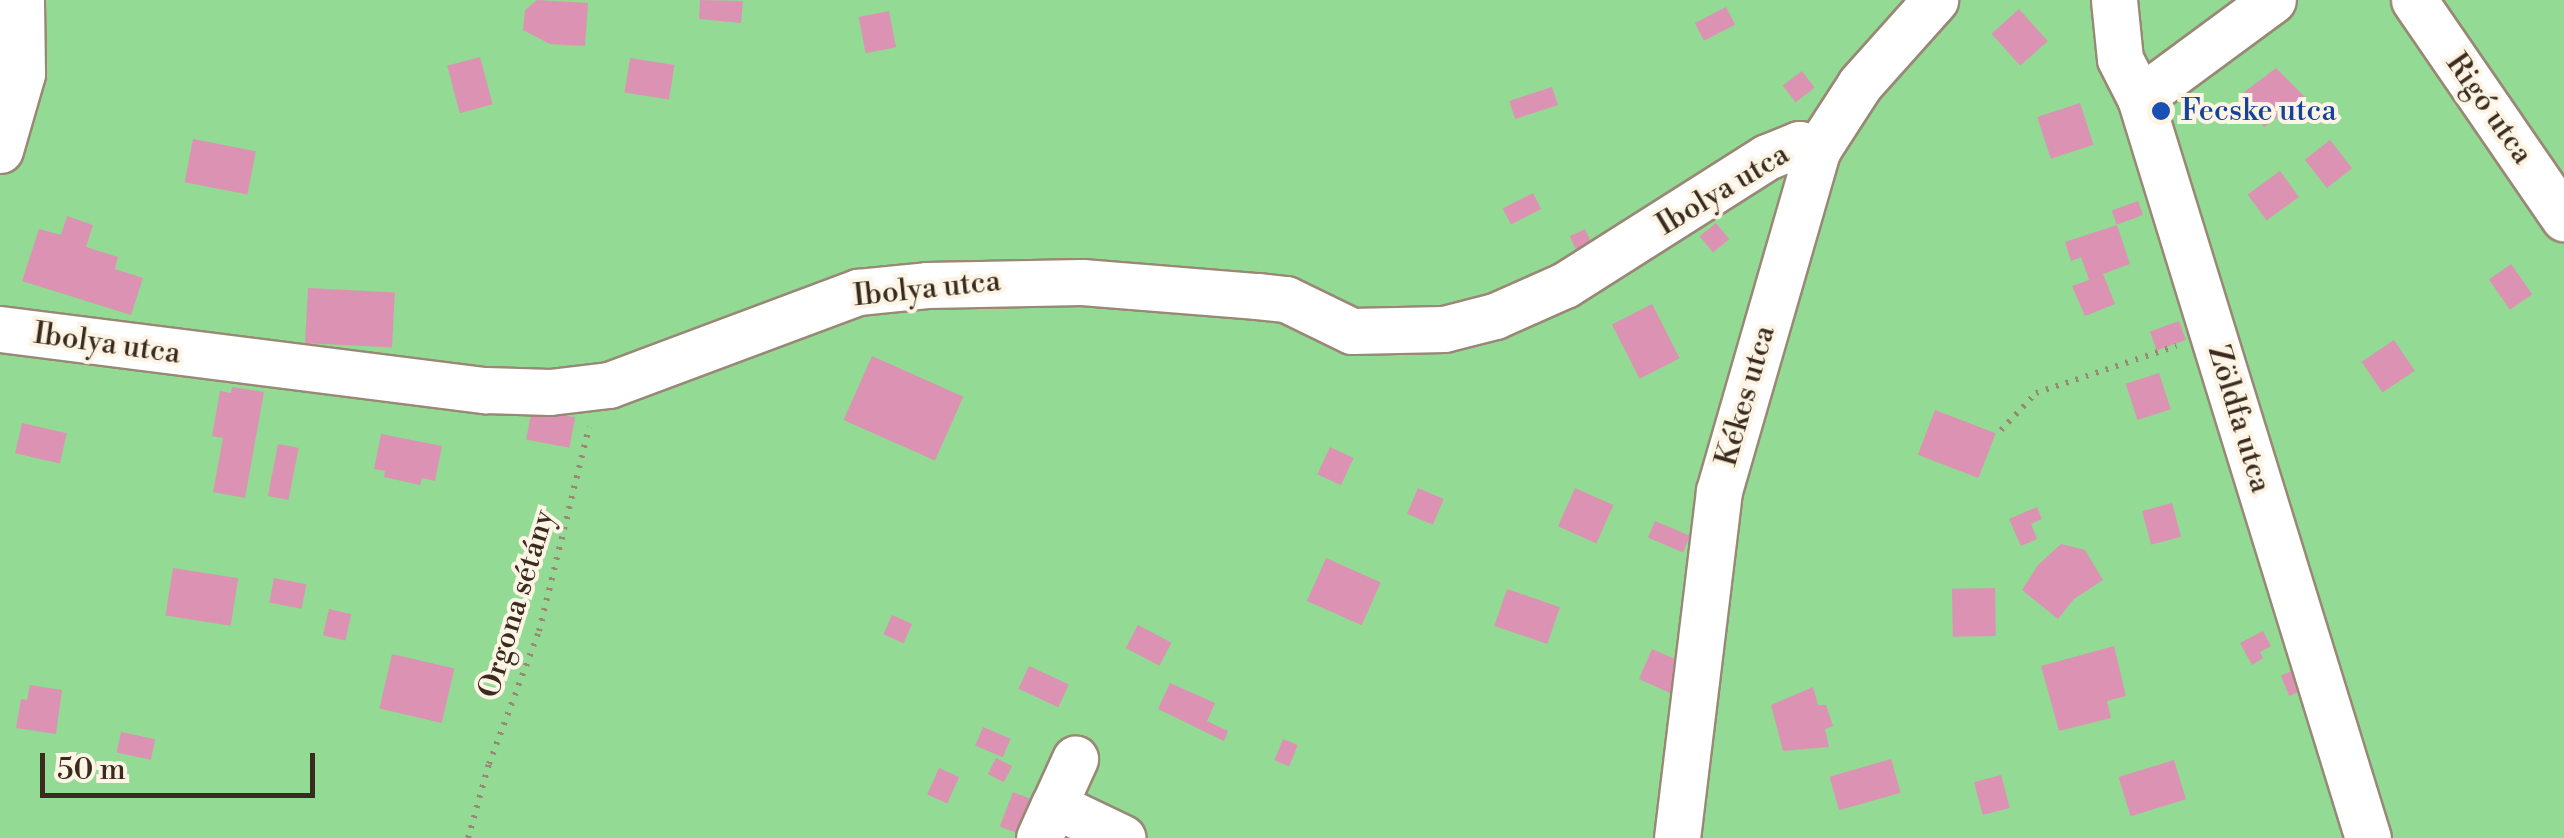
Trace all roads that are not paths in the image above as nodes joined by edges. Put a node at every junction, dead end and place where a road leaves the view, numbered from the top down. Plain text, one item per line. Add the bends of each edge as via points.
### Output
1 (22, 0) edge
2 (1935, 0) edge
3 (2114, 0) edge
4 (2273, 0) edge
5 (2414, 0) edge
6 (2140, 98) junction
7 (1818, 149) junction
8 (0, 150) edge
9 (2564, 218) edge
10 (0, 329) edge
11 (1075, 759) dead end
12 (1046, 821) edge
13 (1123, 838) edge
14 (1677, 838) edge
15 (2368, 838) edge

1 - 8 street via 22,74
2 - 7 street, Kékes utca via 1860,84
3 - 6 street, Zöldfa utca via 2120,59
4 - 6 street
5 - 9 street, Rigó utca
6 - 15 street, Zöldfa utca
7 - 10 street, Ibolya utca via 1799,144 1767,157 1564,285 1444,330 1352,331 1286,299 1258,296 1082,282 927,285 858,292 609,385 550,392 486,390
7 - 14 street, Kékes utca via 1719,491
11 - 12 street
12 - 13 street

